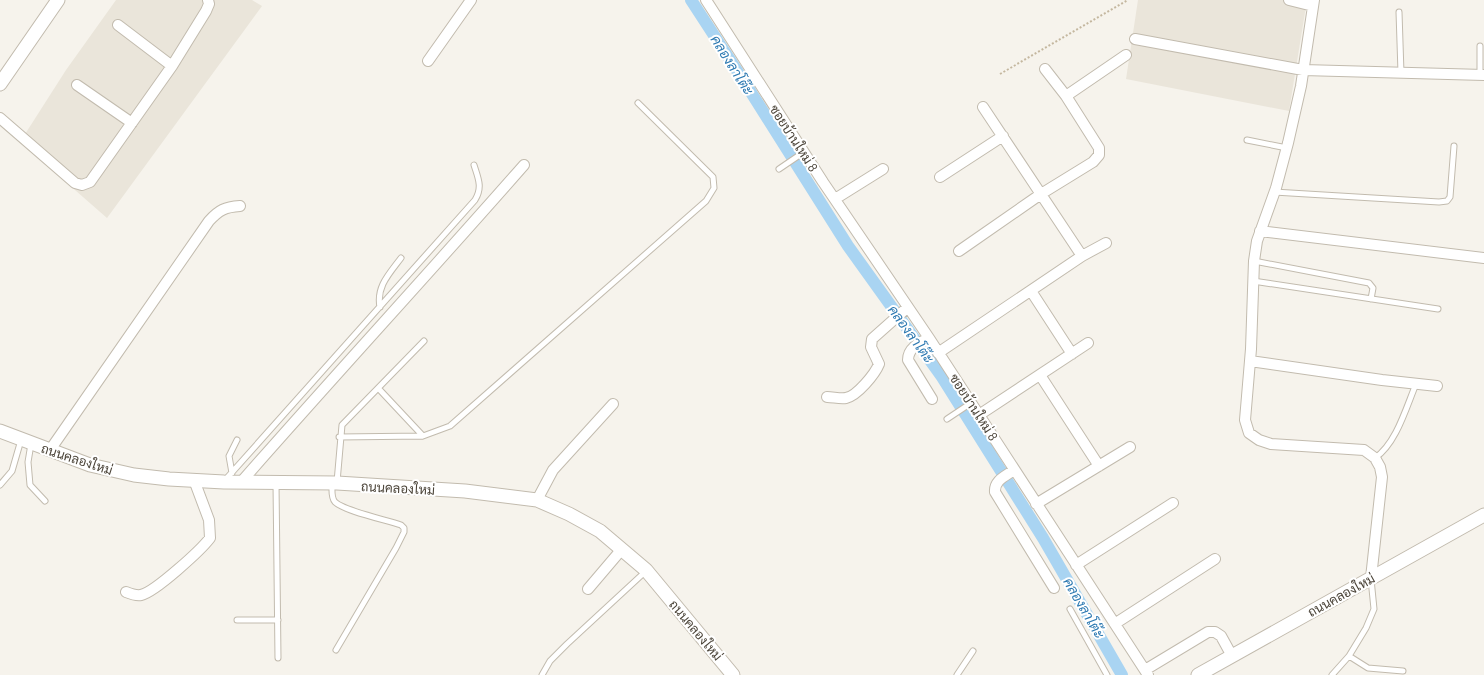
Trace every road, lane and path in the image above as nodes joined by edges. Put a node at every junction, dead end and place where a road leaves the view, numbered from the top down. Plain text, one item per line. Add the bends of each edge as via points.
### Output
1 (58, 0) edge
2 (208, 0) edge
3 (471, 0) edge
4 (706, 0) edge
5 (1128, 0) edge
6 (1289, 0) edge
7 (1313, 3) edge
8 (1399, 12) dead end
9 (118, 25) dead end
10 (1135, 39) dead end
11 (1480, 46) dead end
12 (1126, 56) dead end
13 (428, 61) dead end
14 (172, 66) junction
15 (1045, 69) dead end
16 (1303, 70) junction
17 (1401, 73) junction
18 (1000, 74) dead end
19 (1482, 75) edge
20 (0, 84) edge
21 (77, 85) dead end
22 (1066, 96) junction
23 (638, 102) dead end
24 (983, 107) dead end
25 (0, 118) edge
26 (132, 123) junction
27 (1003, 136) junction
28 (1248, 140) dead end
29 (1454, 146) dead end
30 (1287, 148) junction
31 (801, 154) junction
32 (474, 165) dead end
33 (524, 165) dead end
34 (779, 169) dead end
35 (882, 169) dead end
36 (940, 176) dead end
37 (1274, 192) junction
38 (1041, 194) junction
39 (835, 199) junction
40 (240, 206) dead end
41 (1260, 231) junction
42 (1106, 243) dead end
43 (959, 251) dead end
44 (1082, 256) junction
45 (401, 258) dead end
46 (1484, 258) edge
47 (1254, 261) junction
48 (1253, 281) junction
49 (1031, 291) junction
50 (1371, 299) junction
51 (380, 307) junction
52 (1438, 309) dead end
53 (905, 310) junction
54 (424, 341) dead end
55 (922, 342) junction
56 (1088, 344) dead end
57 (938, 353) junction
58 (1072, 354) junction
59 (1250, 361) junction
60 (1040, 375) junction
61 (1416, 384) junction
62 (1437, 386) dead end
63 (378, 388) junction
64 (827, 397) dead end
65 (932, 399) dead end
66 (613, 404) dead end
67 (968, 405) junction
68 (979, 415) junction
69 (947, 419) dead end
70 (0, 431) edge
71 (422, 436) junction
72 (339, 437) junction
73 (237, 440) dead end
74 (26, 442) junction
75 (1130, 447) dead end
76 (50, 450) junction
77 (1375, 458) junction
78 (1099, 466) junction
79 (1011, 472) junction
80 (233, 478) junction
81 (194, 480) junction
82 (276, 482) junction
83 (334, 484) junction
84 (0, 485) edge
85 (537, 500) junction
86 (45, 501) dead end
87 (1036, 504) junction
88 (1173, 504) dead end
89 (1484, 515) edge
90 (622, 549) junction
91 (1215, 559) dead end
92 (1076, 565) junction
93 (646, 570) junction
94 (1371, 578) junction
95 (1054, 588) dead end
96 (588, 589) dead end
97 (126, 592) dead end
98 (1070, 609) dead end
99 (237, 620) dead end
100 (278, 620) junction
101 (1116, 623) junction
102 (336, 650) dead end
103 (973, 651) dead end
104 (1232, 656) junction
105 (1349, 656) junction
106 (278, 658) dead end
107 (1403, 671) dead end
108 (1146, 672) edge
109 (542, 675) edge
110 (733, 675) edge
111 (957, 675) edge
112 (1107, 675) edge
113 (1198, 675) edge
114 (1332, 675) edge

1 - 20 street
2 - 14 street via 206,11
3 - 13 street
4 - 31 street, ซอยบ้านใหม่ 8
5 - 18 path
6 - 7 street
7 - 16 street
8 - 17 lane
9 - 14 street
10 - 16 street
11 - 19 lane
12 - 22 street
14 - 26 street
15 - 22 street
16 - 17 street
16 - 30 street
17 - 19 street
21 - 26 street
22 - 38 street via 1099,148 1099,156
23 - 71 lane via 713,177 714,188 706,201 450,426
24 - 27 street
25 - 26 street via 75,183 82,185 90,182
27 - 36 street
27 - 38 street
28 - 30 lane
29 - 37 lane via 1450,197 1447,201
30 - 37 street
31 - 34 lane
31 - 39 street, ซอยบ้านใหม่ 8
32 - 51 lane via 480,185 476,200
33 - 80 street via 430,273 340,370
35 - 39 street
37 - 41 street
38 - 43 street
38 - 44 street
39 - 53 street, ซอยบ้านใหม่ 8
40 - 76 street via 226,207 208,221
41 - 46 street
41 - 47 street
42 - 44 street
44 - 49 street
45 - 51 lane via 382,286 378,299
47 - 48 street
47 - 50 lane via 1370,283 1373,288
48 - 50 lane
48 - 59 street
49 - 57 street
49 - 58 street
50 - 52 lane
51 - 80 lane
53 - 55 street, ซอยบ้านใหม่ 8
53 - 64 street via 872,339 871,347 879,364 872,376 852,396
54 - 63 lane
55 - 57 street, ซอยบ้านใหม่ 8
55 - 65 street via 908,353 908,360
56 - 58 street
57 - 67 street, ซอยบ้านใหม่ 8
58 - 60 street
59 - 61 street
59 - 77 street via 1245,420 1249,433 1271,444 1364,450
60 - 68 street
60 - 78 street
61 - 62 street
61 - 77 lane via 1391,442 1384,452
63 - 71 lane
63 - 72 lane via 342,425
66 - 85 street via 553,470
67 - 68 street, ซอยบ้านใหม่ 8
67 - 69 lane
68 - 79 street, ซอยบ้านใหม่ 8
70 - 74 street, ถนนคลองใหม่
71 - 72 lane
72 - 83 lane
73 - 80 lane via 229,456
74 - 76 street, ถนนคลองใหม่
74 - 84 lane via 12,471
74 - 86 lane via 30,485
75 - 78 street
76 - 81 street, ถนนคลองใหม่ via 90,464 134,475
77 - 94 street via 1382,477
78 - 87 street
79 - 87 street, ซอยบ้านใหม่ 8
79 - 95 street via 998,481 995,492
80 - 81 street, ถนนคลองใหม่
80 - 82 street, ถนนคลองใหม่
81 - 97 street via 209,520 210,538 187,562 150,591 142,595
82 - 83 street, ถนนคลองใหม่
82 - 100 lane
83 - 85 street, ถนนคลองใหม่ via 465,491
83 - 102 lane via 335,503 404,528 396,548
85 - 90 street, ถนนคลองใหม่ via 600,531
87 - 92 street, ซอยบ้านใหม่ 8
88 - 92 street
89 - 94 street, ถนนคลองใหม่
90 - 93 street, ถนนคลองใหม่
90 - 96 street
91 - 101 street
92 - 101 street, ซอยบ้านใหม่ 8
93 - 109 lane via 566,644 550,661
93 - 110 street, ถนนคลองใหม่
94 - 104 street, ถนนคลองใหม่
94 - 105 lane via 1374,609
98 - 112 lane
99 - 100 lane
100 - 106 lane
101 - 108 street, ซอยบ้านใหม่ 8
103 - 111 lane
104 - 108 street via 1221,636 1215,632 1208,632
104 - 113 street, ถนนคลองใหม่
105 - 107 lane via 1368,668
105 - 114 lane

